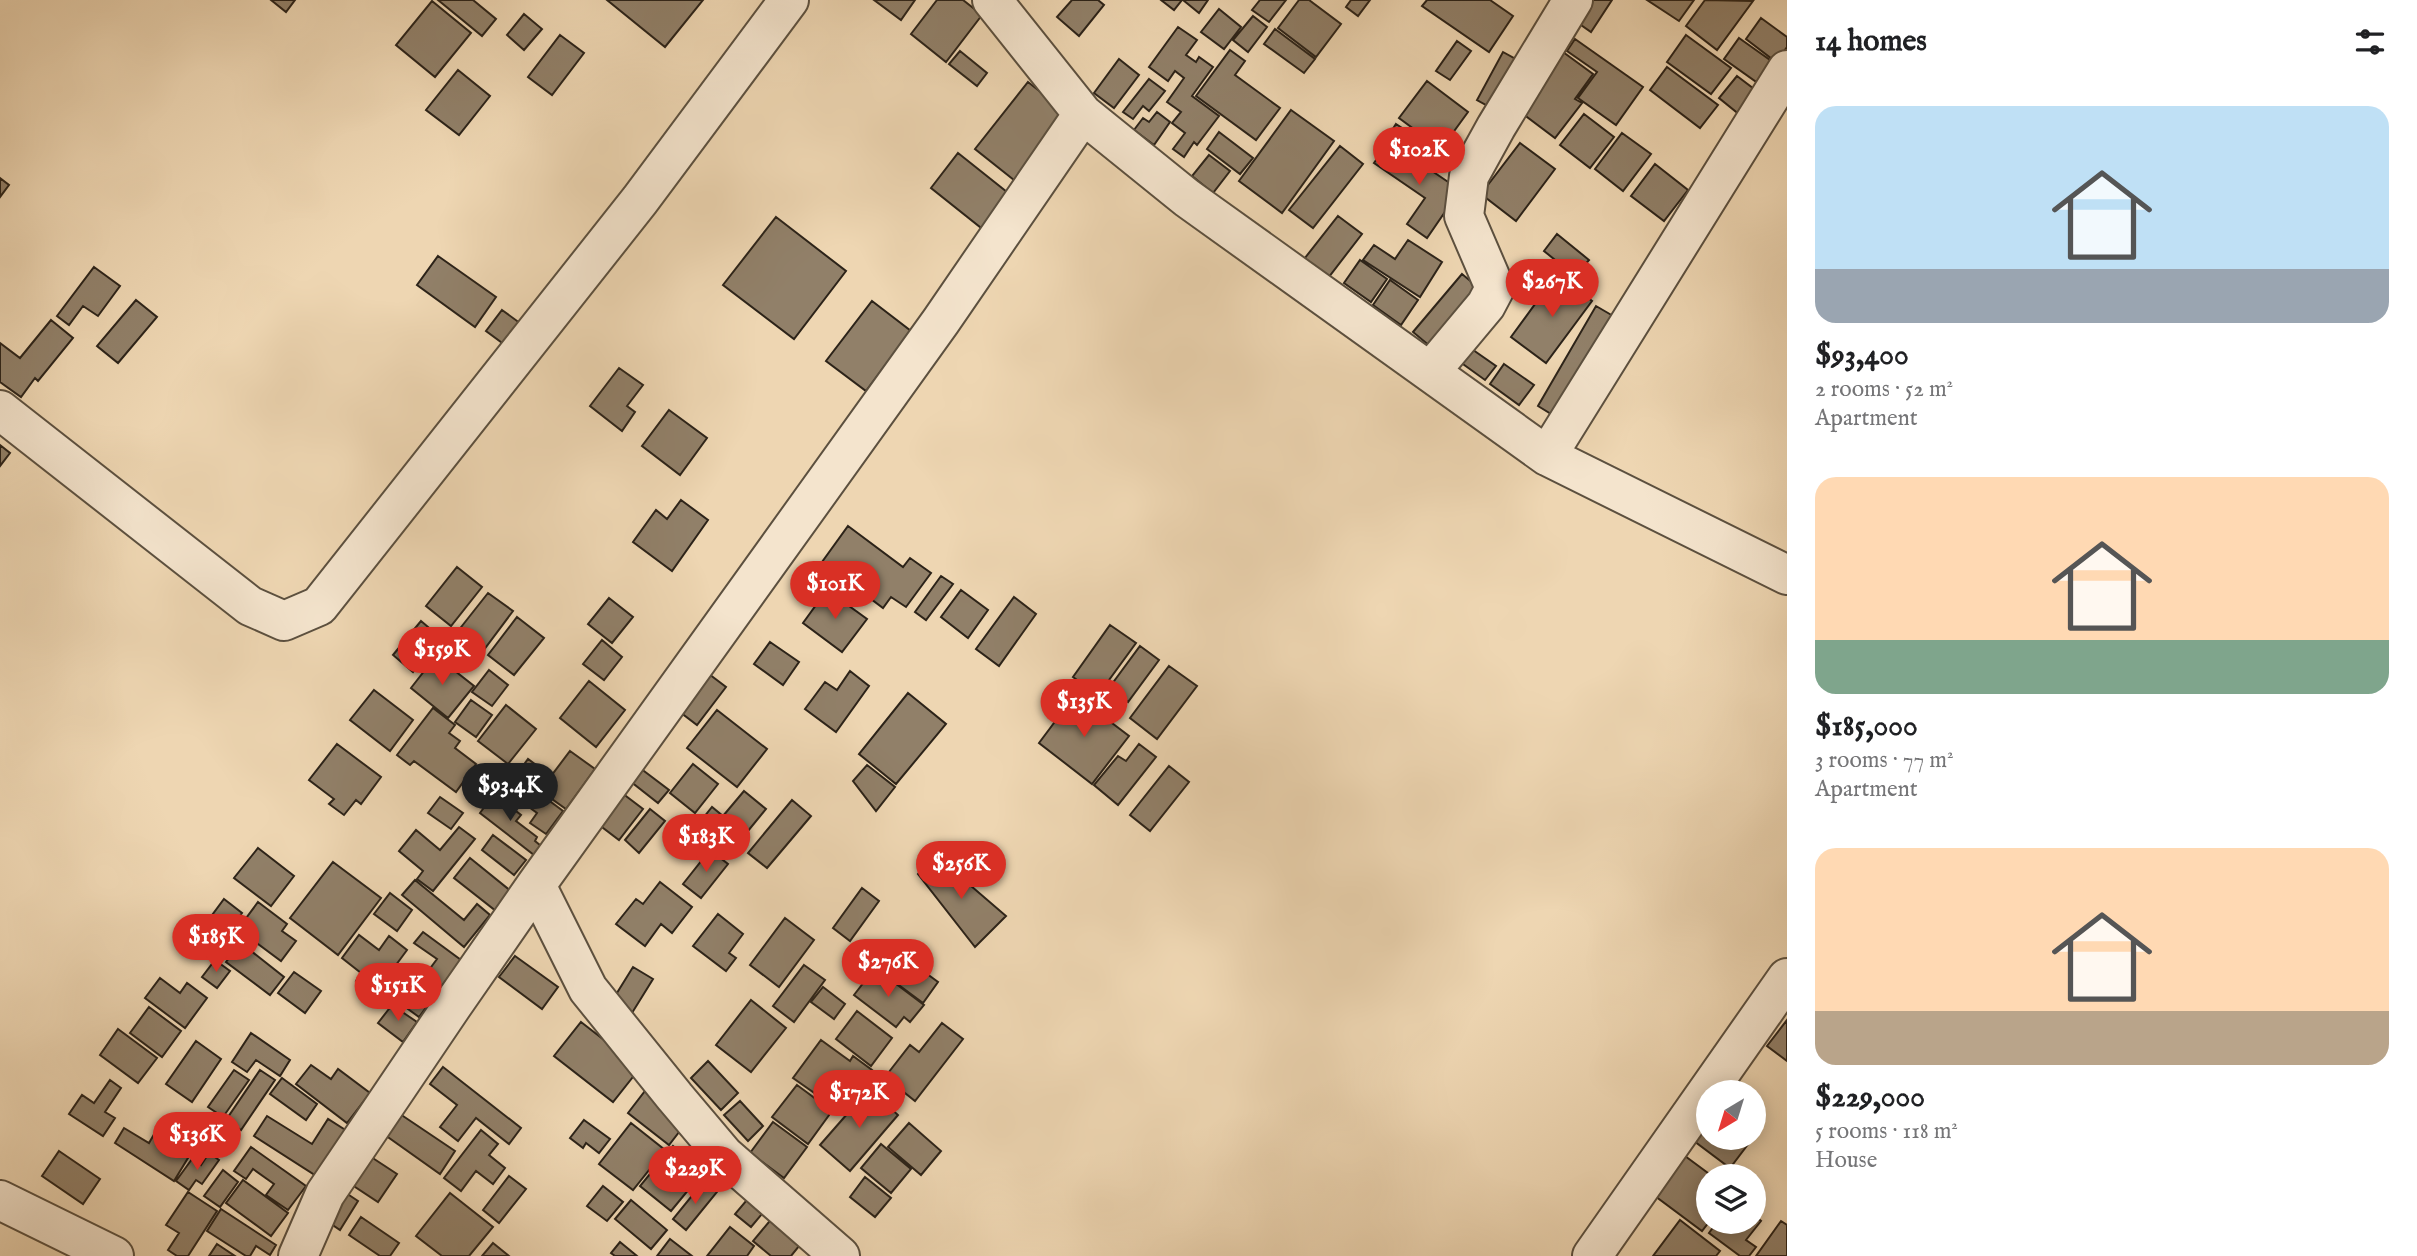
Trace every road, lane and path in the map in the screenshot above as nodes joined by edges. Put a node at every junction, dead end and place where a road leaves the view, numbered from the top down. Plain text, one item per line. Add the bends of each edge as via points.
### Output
1 (789, 0) edge
2 (992, 0) edge
3 (1573, 0) edge
4 (1787, 70) edge
5 (1083, 114) junction
6 (1430, 372) junction
7 (0, 410) edge
8 (1547, 456) junction
9 (1787, 575) edge
10 (536, 885) junction
11 (1787, 978) edge
12 (0, 1200) edge
13 (114, 1256) edge
14 (298, 1256) edge
15 (840, 1256) edge
16 (1592, 1256) edge

1 - 7 street via 640,200 319,606 284,621 250,606
2 - 5 street
3 - 6 street via 1469,176 1464,216 1495,288
4 - 8 street
5 - 6 street via 1187,198
5 - 10 street via 941,321
6 - 8 street
8 - 9 street
10 - 14 street via 325,1194
10 - 15 street via 588,989 675,1097 724,1155
11 - 16 street
12 - 13 street

